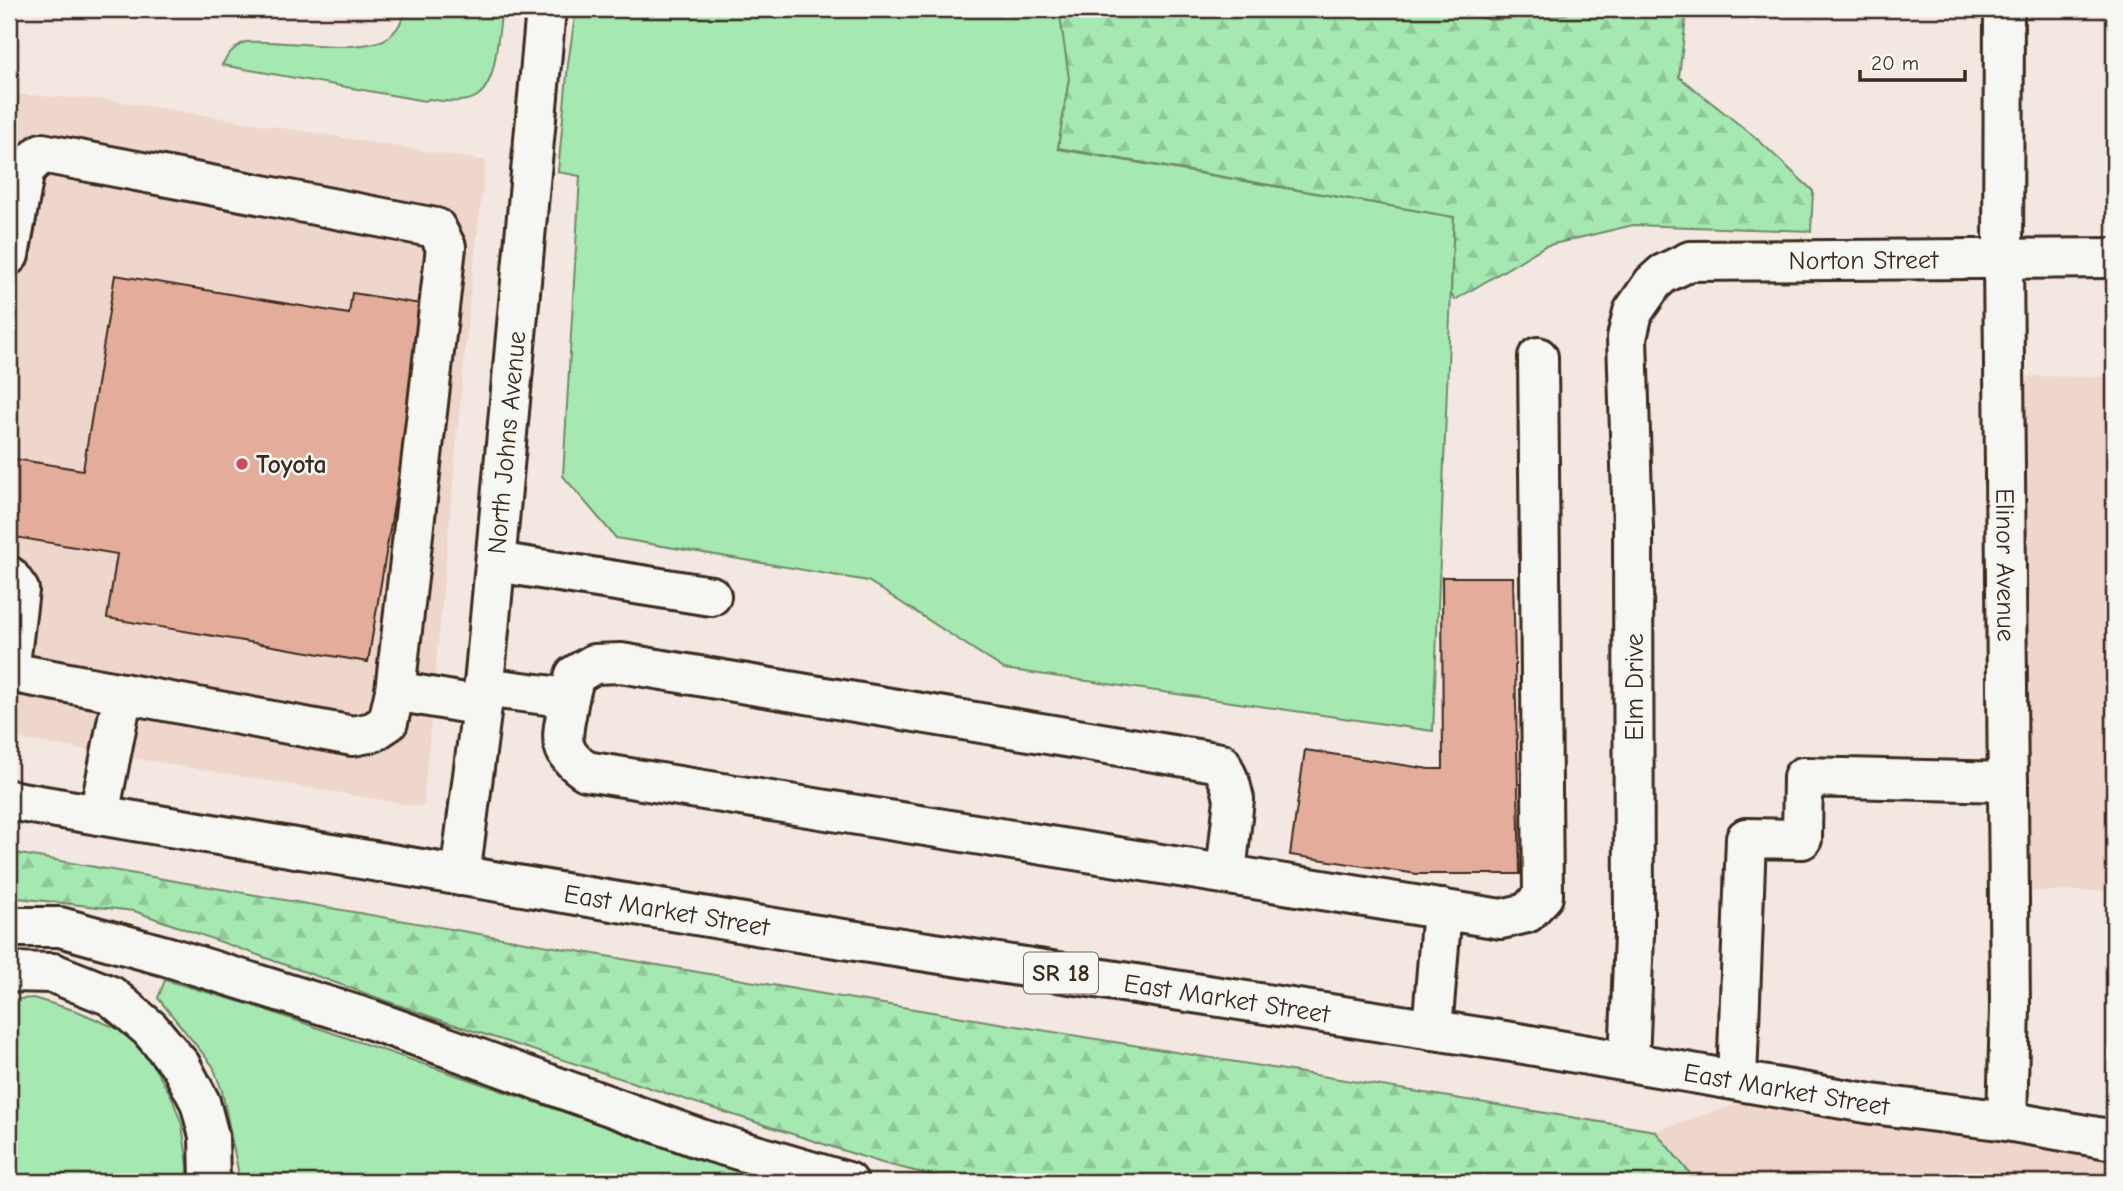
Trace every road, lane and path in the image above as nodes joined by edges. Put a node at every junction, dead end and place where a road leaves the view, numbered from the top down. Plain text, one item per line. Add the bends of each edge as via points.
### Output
1 (546, 9) edge
2 (2004, 9) edge
3 (9, 255) edge
4 (2003, 258) junction
5 (2114, 258) edge
6 (1633, 312) joint
7 (1538, 357) dead end
8 (496, 562) junction
9 (9, 576) edge
10 (711, 596) dead end
11 (9, 672) edge
12 (395, 691) junction
13 (123, 693) junction
14 (482, 697) junction
15 (569, 698) junction
16 (2008, 782) junction
17 (9, 800) edge
18 (99, 815) junction
19 (1226, 874) junction
20 (460, 876) junction
21 (1442, 909) junction
22 (9, 927) edge
23 (9, 972) edge
24 (1432, 1030) junction
25 (1629, 1062) junction
26 (1737, 1080) junction
27 (2007, 1121) junction
28 (2114, 1140) edge
29 (211, 1182) edge
30 (848, 1182) edge

1 - 8 main road, North Johns Avenue
2 - 4 main road, Elinor Avenue
3 - 12 main road via 25,169 42,153 436,228 446,247
4 - 5 main road, Norton Street
4 - 6 main road, Norton Street via 1690,261 1663,274
4 - 16 main road, Elinor Avenue
6 - 25 main road, Elm Drive via 1626,366 1633,542 1634,935
7 - 21 main road via 1543,895 1528,913 1501,919
8 - 10 main road
8 - 14 main road, North Johns Avenue
9 - 11 main road via 19,590
11 - 13 main road
12 - 13 main road via 388,722 373,732 353,736
12 - 14 main road
13 - 18 main road
14 - 15 main road
14 - 20 main road, North Johns Avenue
15 - 19 main road via 562,744 572,761 586,771
15 - 19 main road via 575,675 594,664 621,663 1221,763 1234,799
16 - 26 main road via 1803,777 1802,839 1746,838
16 - 27 main road, Elinor Avenue
17 - 18 main road, East Market Street / SR 18
18 - 20 main road, East Market Street / SR 18
19 - 21 main road
20 - 24 main road, East Market Street / SR 18
21 - 24 main road
22 - 30 main road via 60,927 169,957 372,1020 701,1139
23 - 29 main road via 53,973 111,996 150,1028 181,1066 200,1102 209,1136
24 - 25 main road, East Market Street / SR 18
25 - 26 main road, East Market Street / SR 18
26 - 27 main road, East Market Street / SR 18
27 - 28 main road, East Market Street / SR 18

